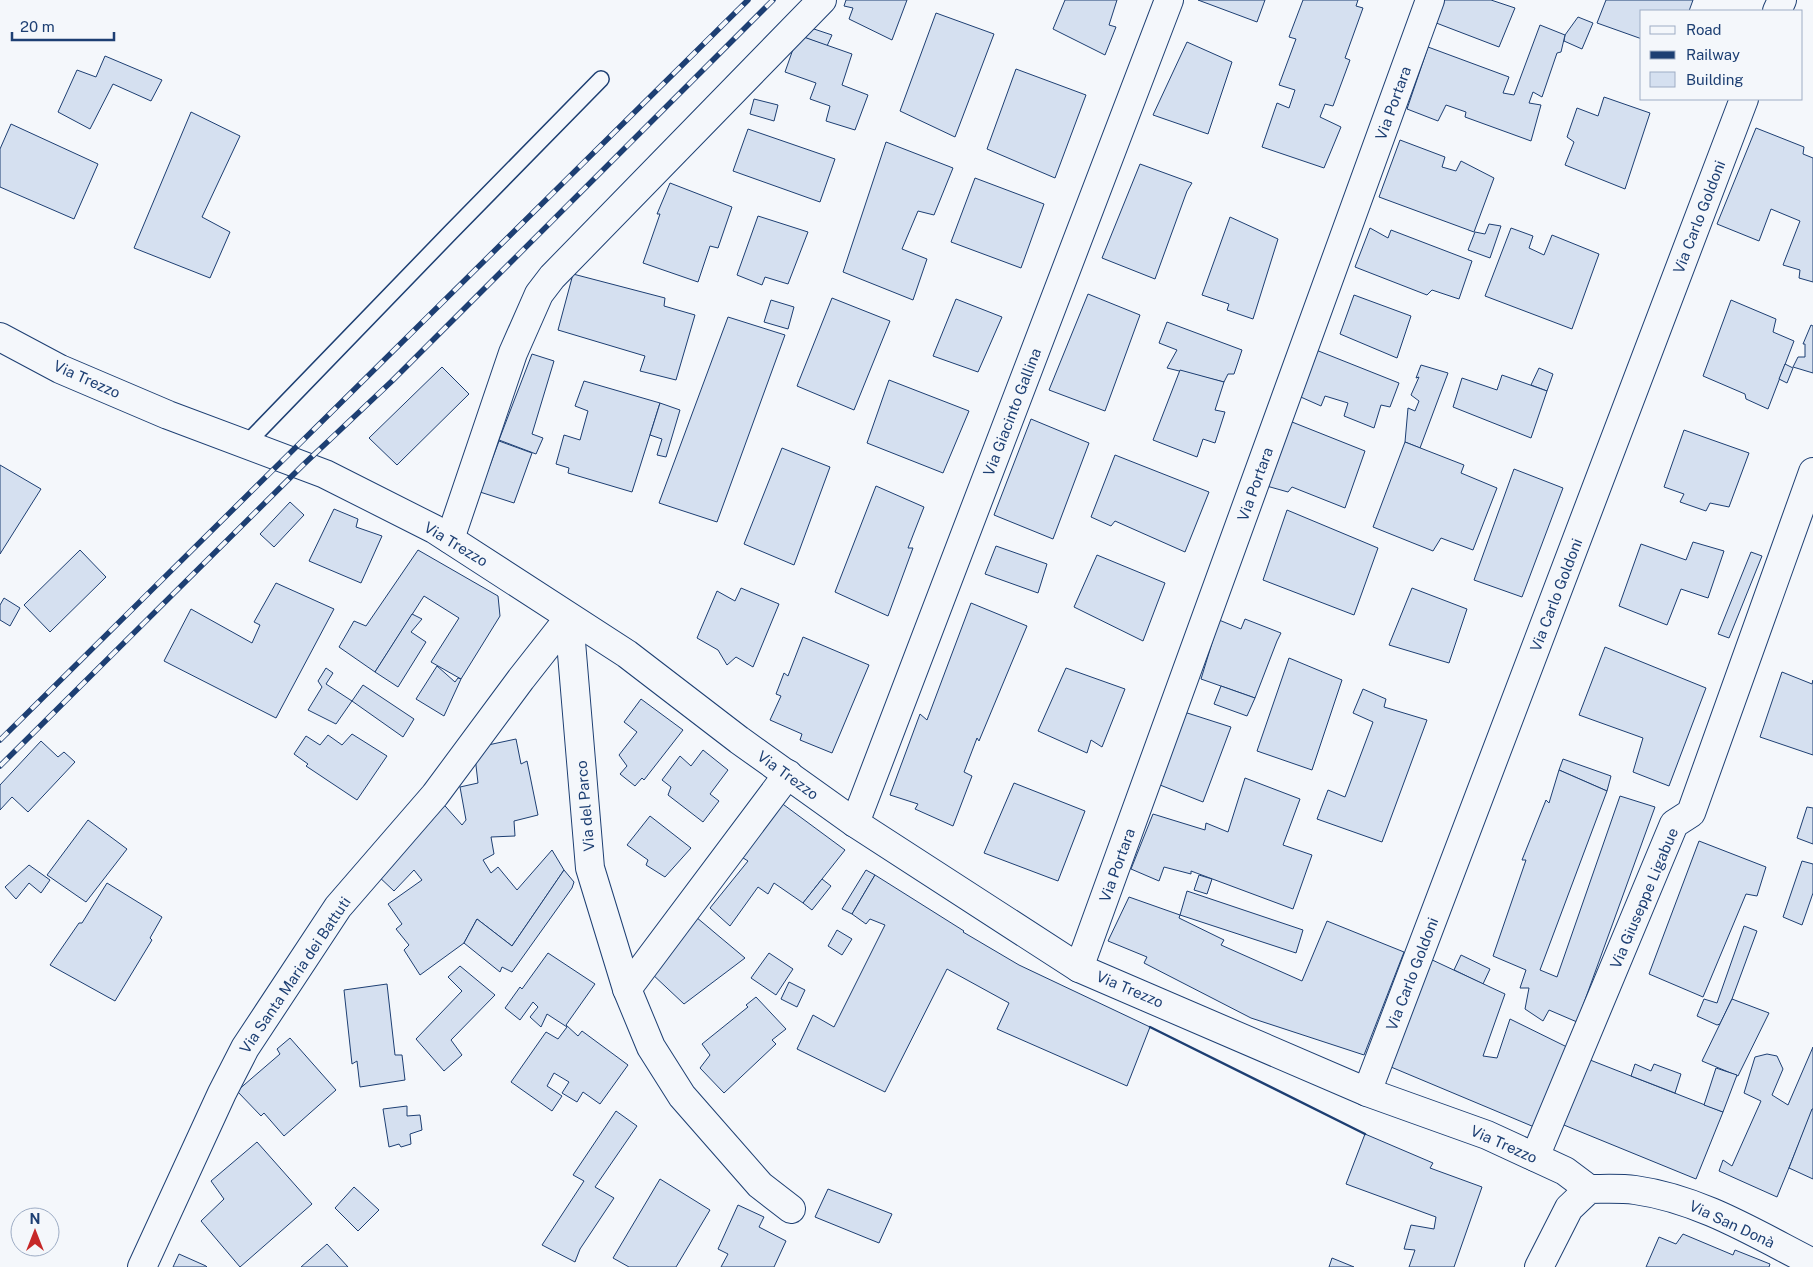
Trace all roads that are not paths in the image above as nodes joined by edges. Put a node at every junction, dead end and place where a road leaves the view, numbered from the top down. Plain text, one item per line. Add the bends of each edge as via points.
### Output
1 (822, 0) edge
2 (1169, 0) edge
3 (1430, 0) edge
4 (601, 79) dead end
5 (1744, 100) edge
6 (0, 337) edge
7 (247, 443) junction
8 (1813, 472) edge
9 (450, 539) junction
10 (569, 618) junction
11 (788, 774) junction
12 (855, 823) junction
13 (1080, 968) junction
14 (627, 989) junction
15 (1367, 1092) junction
16 (1535, 1157) junction
17 (1589, 1189) junction
18 (791, 1209) dead end
19 (1813, 1263) edge
20 (142, 1267) edge
21 (1539, 1267) edge

1 - 9 street via 539,294 513,353
2 - 12 street, Via Giacinto Gallina
3 - 13 street, Via Portara
4 - 7 lane
5 - 15 street, Via Carlo Goldoni
6 - 7 street, Via Trezzo via 60,369 168,415
7 - 9 street, Via Trezzo via 325,474
8 - 16 street, Via Giuseppe Ligabue via 1691,813 1674,824
9 - 10 street, Via Trezzo
10 - 11 street, Via Trezzo via 627,654
10 - 14 street, Via del Parco via 590,868
10 - 20 street, Via Santa Maria dei Battuti via 435,795 332,915 245,1048
11 - 12 street, Via Trezzo
11 - 14 street
12 - 13 street, Via Trezzo
13 - 15 street, Via Trezzo
14 - 18 street, Via del Parco via 651,1047 682,1096 760,1185
15 - 16 street, Via Trezzo via 1487,1135
16 - 17 street, Via Trezzo via 1565,1171
17 - 19 street, Via San Donà via 1633,1189 1666,1196 1715,1213
17 - 21 street via 1569,1208

